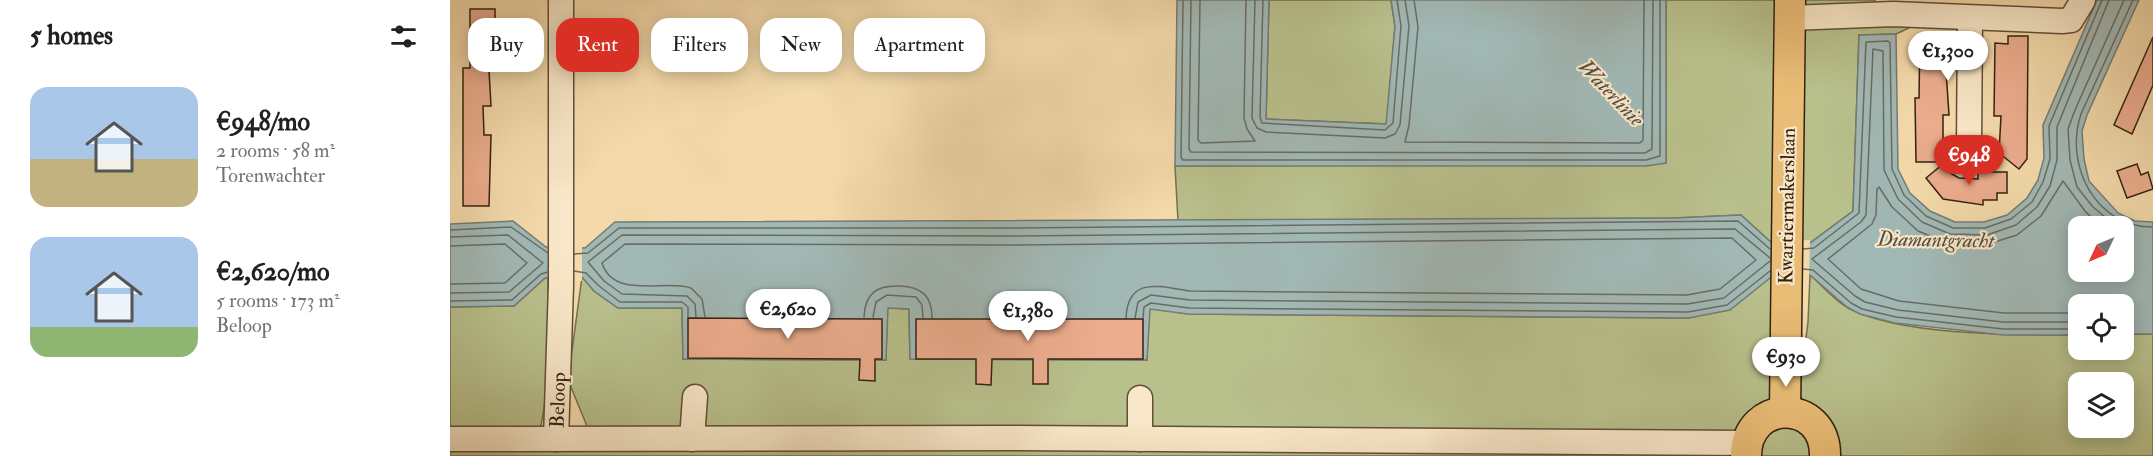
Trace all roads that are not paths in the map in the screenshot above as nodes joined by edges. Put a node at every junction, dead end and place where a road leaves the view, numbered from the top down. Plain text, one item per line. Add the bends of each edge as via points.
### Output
1 (561, 0) edge
2 (2083, 0) edge
3 (1893, 7) edge
4 (1790, 9) edge
5 (1970, 18) junction
6 (1969, 147) dead end
7 (695, 397) dead end
8 (1140, 398) dead end
9 (1785, 412) junction
10 (450, 439) edge
11 (692, 439) junction
12 (1140, 439) junction
13 (556, 440) junction
14 (1746, 450) edge
15 (1825, 456) edge

1 - 13 street, Beloop via 561,285
2 - 5 street via 2071,20
3 - 4 street
3 - 5 street
4 - 9 main road, Kwartiermakerslaan
5 - 6 street
7 - 11 street
8 - 12 street
9 - 14 main road via 1758,423
9 - 15 main road via 1800,414 1817,427 1823,436
10 - 13 street
11 - 12 street, Beloop
11 - 13 street, Beloop
12 - 14 street, Beloop

